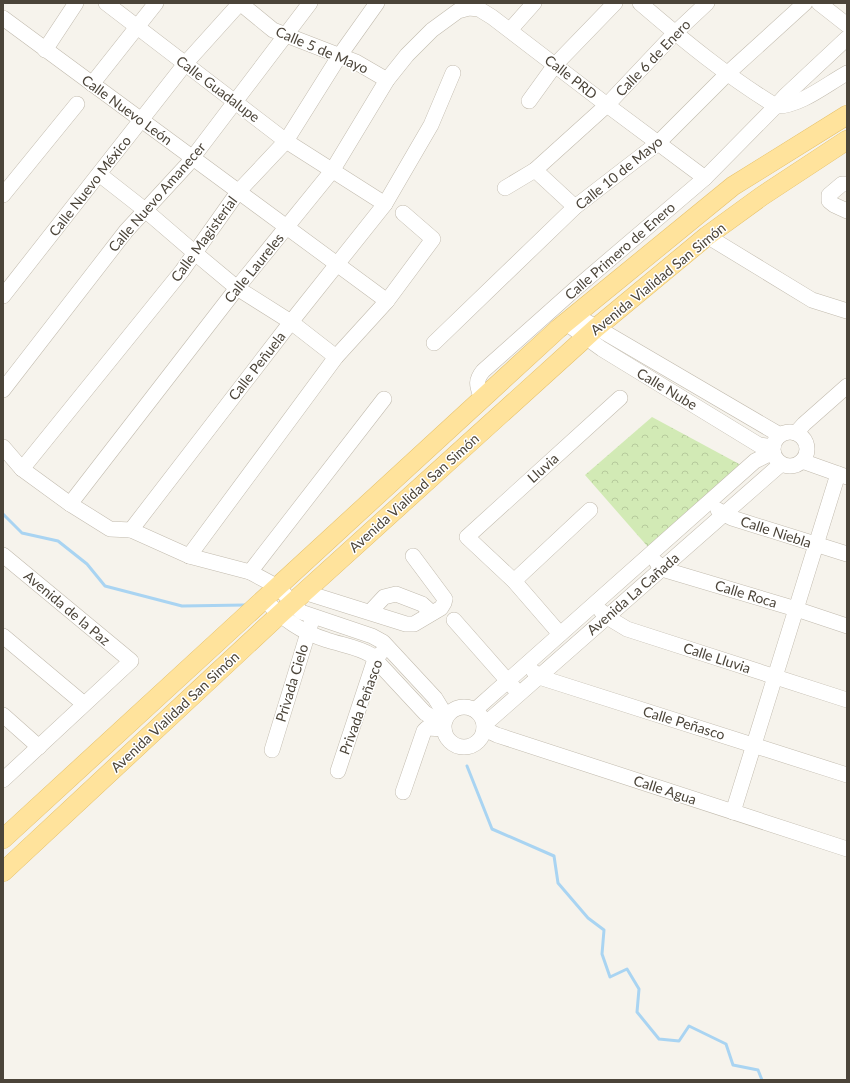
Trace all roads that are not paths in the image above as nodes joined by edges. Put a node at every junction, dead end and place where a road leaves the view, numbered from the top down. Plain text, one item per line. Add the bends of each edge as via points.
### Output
1 (76, 3) edge
2 (106, 3) edge
3 (156, 3) edge
4 (240, 3) edge
5 (310, 3) edge
6 (377, 3) edge
7 (534, 3) edge
8 (615, 3) edge
9 (640, 3) edge
10 (707, 3) edge
11 (805, 3) edge
12 (819, 3) edge
13 (459, 7) edge
14 (3, 18) edge
15 (847, 25) edge
16 (138, 27) junction
17 (432, 30) joint
18 (510, 30) junction
19 (675, 33) junction
20 (285, 35) junction
21 (847, 38) edge
22 (45, 50) junction
23 (340, 55) junction
24 (184, 64) junction
25 (555, 65) junction
26 (847, 72) edge
27 (453, 73) dead end
28 (728, 73) junction
29 (388, 80) junction
30 (92, 84) junction
31 (529, 101) dead end
32 (235, 102) junction
33 (77, 104) dead end
34 (607, 105) junction
35 (776, 106) junction
36 (847, 115) edge
37 (142, 120) junction
38 (847, 140) edge
39 (286, 141) junction
40 (658, 143) junction
41 (193, 158) junction
42 (535, 170) junction
43 (332, 171) junction
44 (99, 174) junction
45 (705, 178) junction
46 (847, 184) edge
47 (505, 188) dead end
48 (238, 192) junction
49 (3, 195) edge
50 (385, 204) junction
51 (575, 207) junction
52 (146, 210) junction
53 (847, 211) edge
54 (403, 214) dead end
55 (286, 228) junction
56 (707, 236) junction
57 (195, 253) junction
58 (337, 265) junction
59 (238, 288) junction
60 (3, 296) edge
61 (387, 301) junction
62 (847, 311) edge
63 (561, 321) junction
64 (291, 322) junction
65 (591, 333) junction
66 (434, 343) dead end
67 (336, 357) junction
68 (847, 386) edge
69 (3, 390) edge
70 (620, 398) dead end
71 (832, 398) junction
72 (384, 399) dead end
73 (847, 404) edge
74 (796, 433) junction
75 (3, 447) edge
76 (777, 449) junction
77 (802, 461) junction
78 (22, 469) junction
79 (843, 476) edge
80 (709, 502) junction
81 (70, 504) junction
82 (590, 510) dead end
83 (724, 514) junction
84 (131, 530) junction
85 (816, 544) junction
86 (650, 554) junction
87 (847, 554) edge
88 (3, 556) edge
89 (189, 556) junction
90 (413, 556) dead end
91 (662, 569) junction
92 (250, 572) junction
93 (514, 581) junction
94 (271, 593) junction
95 (292, 603) junction
96 (593, 604) junction
97 (796, 609) junction
98 (370, 612) junction
99 (432, 613) junction
100 (314, 616) junction
101 (608, 617) junction
102 (454, 620) dead end
103 (574, 621) junction
104 (847, 626) edge
105 (590, 632) junction
106 (308, 633) junction
107 (560, 634) junction
108 (3, 636) edge
109 (388, 647) junction
110 (375, 659) junction
111 (526, 664) junction
112 (774, 676) junction
113 (538, 677) junction
114 (508, 680) junction
115 (520, 694) junction
116 (847, 700) edge
117 (84, 704) junction
118 (475, 710) junction
119 (3, 715) edge
120 (444, 723) junction
121 (484, 727) junction
122 (754, 745) junction
123 (39, 747) junction
124 (272, 750) dead end
125 (338, 771) dead end
126 (847, 775) edge
127 (3, 780) edge
128 (403, 792) dead end
129 (733, 812) junction
130 (3, 839) edge
131 (847, 849) edge
132 (3, 872) edge

1 - 22 street
2 - 16 street, Calle Guadalupe
3 - 16 street
4 - 20 street, Calle 5 de Mayo via 273,30
4 - 24 street, Calle Nuevo México
5 - 20 street, Calle Nuevo Amanecer
6 - 23 street, Calle Magisterial
7 - 18 street
8 - 25 street
9 - 19 street
10 - 19 street, Calle 6 de Enero
11 - 28 street, Calle 10 de Mayo
12 - 15 street
13 - 17 street, Calle PRD
13 - 18 street, Calle PRD via 479,9
14 - 22 street, Calle Nuevo León
16 - 24 street, Calle Guadalupe
16 - 30 street
17 - 29 street, Calle Laureles via 407,55
18 - 25 street, Calle PRD
19 - 28 street
19 - 34 street, Calle 6 de Enero
20 - 23 street, Calle 5 de Mayo
20 - 32 street, Calle Nuevo Amanecer
21 - 35 street, Calle Primero de Enero
22 - 30 street, Calle Nuevo León
23 - 29 street, Calle 5 de Mayo
23 - 39 street, Calle Magisterial
24 - 32 street, Calle Guadalupe
24 - 37 street, Calle Nuevo México
25 - 31 street
25 - 34 street, Calle PRD
26 - 35 street via 794,103 784,107
27 - 50 street, Calle Peñuela via 431,125
28 - 35 street
28 - 40 street, Calle 10 de Mayo
29 - 43 street, Calle Laureles
30 - 37 street, Calle Nuevo León
32 - 39 street, Calle Guadalupe
32 - 41 street, Calle Nuevo Amanecer
33 - 49 street
34 - 40 street, Calle PRD
34 - 42 street, Calle 6 de Enero
35 - 45 street, Calle Primero de Enero
36 - 63 main road, Avenida Vialidad San Simón via 733,186
37 - 41 street, Calle Nuevo León
37 - 44 street, Calle Nuevo México
38 - 56 main road, Avenida Vialidad San Simón
39 - 43 street, Calle Guadalupe
39 - 48 street, Calle Magisterial
40 - 45 street, Calle PRD
40 - 51 street, Calle 10 de Mayo
41 - 48 street, Calle Nuevo León
41 - 52 street, Calle Nuevo Amanecer
42 - 47 street, Calle 6 de Enero
42 - 51 street
43 - 50 street, Calle Guadalupe
43 - 55 street, Calle Laureles
44 - 52 street
44 - 60 street, Calle Nuevo México
45 - 63 street, Calle Primero de Enero via 575,289
46 - 53 street via 842,184 829,195 829,201
48 - 55 street, Calle Nuevo León
48 - 57 street, Calle Magisterial
50 - 58 street, Calle Peñuela
51 - 66 street, Calle 10 de Mayo
52 - 57 street
52 - 69 street, Calle Nuevo Amanecer via 126,231
54 - 61 street via 433,239
55 - 58 street, Calle Nuevo León
55 - 59 street, Calle Laureles
56 - 62 street via 812,300
56 - 65 main road, Avenida Vialidad San Simón
57 - 59 street
57 - 78 street, Calle Magisterial
58 - 61 street, Calle Nuevo León
58 - 64 street, Calle Peñuela
59 - 64 street
59 - 81 street, Calle Laureles
61 - 67 street
63 - 65 street, Calle Nube
63 - 94 main road, Avenida Vialidad San Simón via 482,400
64 - 67 street
64 - 84 street, Calle Peñuela
65 - 76 street, Calle Nube via 759,445
65 - 95 main road, Avenida Vialidad San Simón
67 - 89 street
68 - 71 street
70 - 93 street, Lluvia via 467,537
71 - 73 street
71 - 74 street
72 - 92 street
74 - 76 street via 787,432
74 - 77 street via 806,443 807,450
75 - 78 street
76 - 77 street via 789,466
76 - 80 street, Avenida La Cañada via 755,461
76 - 83 street, Avenida La Cañada
77 - 79 street
78 - 81 street
79 - 85 street
80 - 83 street, Calle Niebla
80 - 86 street, Avenida La Cañada
81 - 84 street via 110,529
82 - 93 street
83 - 85 street, Calle Niebla
83 - 91 street, Avenida La Cañada
84 - 89 street
85 - 87 street, Calle Niebla
85 - 97 street
86 - 91 street
86 - 96 street, Avenida La Cañada
88 - 117 street, Avenida de la Paz via 131,662
89 - 92 street
90 - 99 street via 445,599 441,608
91 - 97 street, Calle Roca
91 - 101 street, Avenida La Cañada
92 - 94 street
93 - 107 street
94 - 95 street
94 - 130 main road, Avenida Vialidad San Simón
95 - 98 street
95 - 100 street via 301,612
95 - 106 street via 291,624
95 - 132 main road, Avenida Vialidad San Simón
96 - 101 street, Calle Lluvia
96 - 103 street, Avenida La Cañada
97 - 104 street, Calle Roca
97 - 112 street
98 - 99 street via 406,624 414,624
98 - 99 street via 384,597 396,594 422,604
100 - 106 street, Privada Cielo
100 - 109 street via 372,636
101 - 105 street, Avenida La Cañada
101 - 112 street, Calle Lluvia via 627,628
102 - 114 street
103 - 105 street
103 - 107 street, Avenida La Cañada
105 - 113 street, Avenida La Cañada
106 - 110 street via 363,650
106 - 124 street, Privada Cielo
107 - 111 street, Avenida La Cañada
108 - 117 street
109 - 110 street, Privada Peñasco
109 - 120 street via 435,698
110 - 120 street via 424,713
110 - 125 street, Privada Peñasco
111 - 113 street, Calle Peñasco
111 - 114 street, Avenida La Cañada
112 - 116 street, Calle Lluvia
112 - 122 street
113 - 115 street, Avenida La Cañada
113 - 122 street, Calle Peñasco
114 - 115 street
114 - 118 street, Avenida La Cañada
115 - 121 street, Avenida La Cañada
117 - 123 street
118 - 120 street via 458,707
118 - 121 street via 482,718
119 - 123 street
120 - 121 street via 445,735 456,747 467,748 474,745 481,739
120 - 128 street via 424,731
121 - 129 street, Calle Agua via 497,735
122 - 126 street, Calle Peñasco
122 - 129 street
123 - 127 street
129 - 131 street, Calle Agua

